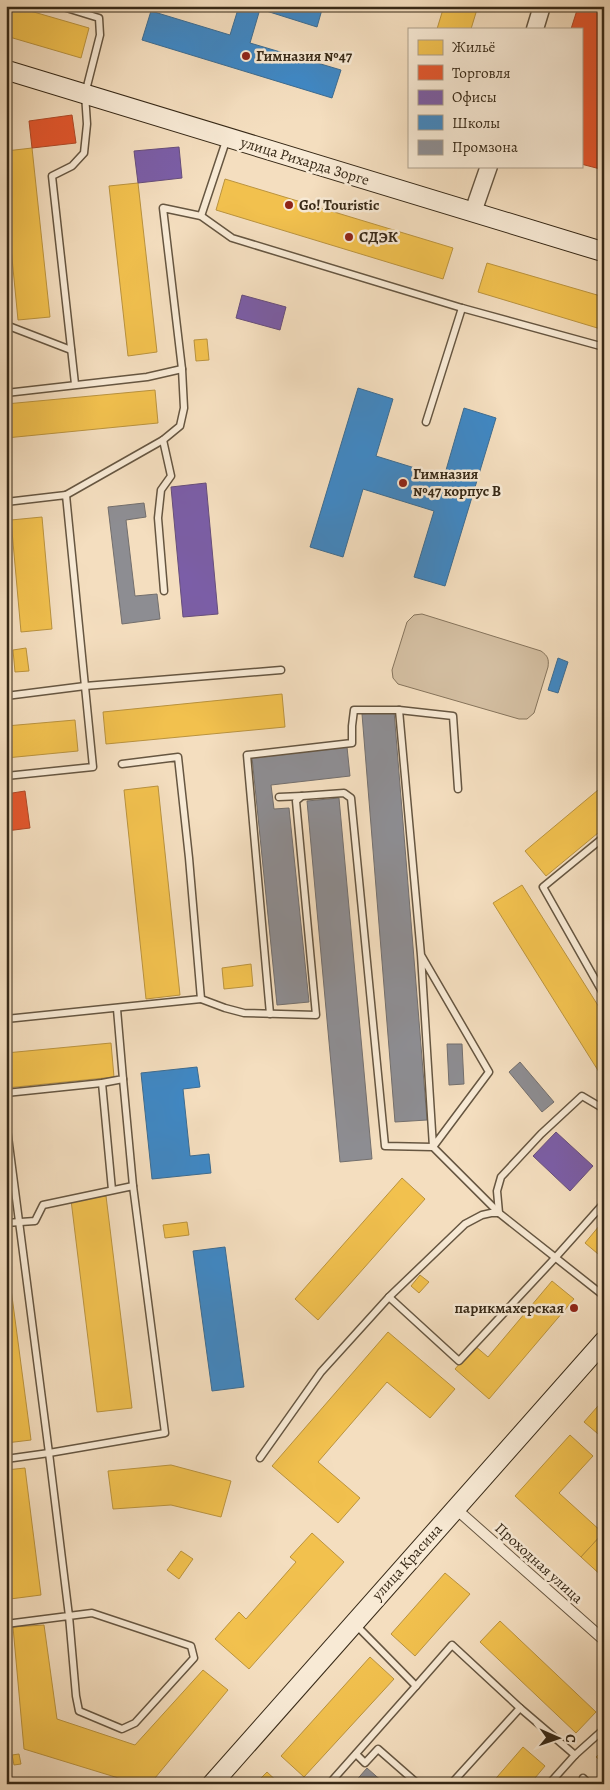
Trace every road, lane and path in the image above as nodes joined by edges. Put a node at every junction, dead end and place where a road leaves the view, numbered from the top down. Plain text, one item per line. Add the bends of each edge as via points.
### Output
1 (60, 6) edge
2 (542, 6) edge
3 (535, 28) edge
4 (6, 70) edge
5 (85, 94) junction
6 (227, 137) junction
7 (487, 168) edge
8 (473, 212) junction
9 (201, 216) junction
10 (604, 252) edge
11 (462, 308) junction
12 (6, 326) edge
13 (604, 347) edge
14 (71, 350) junction
15 (182, 369) junction
16 (75, 384) junction
17 (6, 393) edge
18 (426, 422) dead end
19 (163, 440) junction
20 (66, 495) junction
21 (6, 502) edge
22 (164, 592) dead end
23 (281, 670) dead end
24 (85, 686) junction
25 (6, 696) edge
26 (399, 710) junction
27 (122, 764) dead end
28 (6, 776) edge
29 (458, 789) dead end
30 (302, 796) junction
31 (279, 797) dead end
32 (604, 837) edge
33 (421, 955) junction
34 (604, 995) edge
35 (201, 999) junction
36 (117, 1008) junction
37 (270, 1014) junction
38 (6, 1019) edge
39 (123, 1079) junction
40 (102, 1084) junction
41 (6, 1093) edge
42 (604, 1109) edge
43 (6, 1121) edge
44 (432, 1147) junction
45 (133, 1186) junction
46 (112, 1190) junction
47 (604, 1203) edge
48 (500, 1213) junction
49 (19, 1222) junction
50 (6, 1223) edge
51 (555, 1258) junction
52 (604, 1296) edge
53 (389, 1297) junction
54 (604, 1341) edge
55 (49, 1454) junction
56 (260, 1458) dead end
57 (6, 1459) edge
58 (455, 1508) junction
59 (69, 1616) junction
60 (353, 1622) junction
61 (6, 1624) edge
62 (604, 1640) edge
63 (416, 1686) junction
64 (520, 1708) junction
65 (604, 1729) edge
66 (356, 1754) junction
67 (575, 1755) junction
68 (583, 1778) dead end
69 (212, 1784) edge
70 (329, 1784) edge
71 (418, 1784) edge
72 (451, 1784) edge
73 (549, 1784) edge
74 (589, 1784) edge

1 - 5 lane via 99,18 100,35
2 - 3 street
4 - 5 main road, улица Рихарда Зорге
5 - 6 main road, улица Рихарда Зорге
5 - 14 lane via 84,153 72,166 52,176
6 - 8 main road, улица Рихарда Зорге
6 - 9 lane
7 - 8 street
8 - 10 main road, улица Рихарда Зорге
9 - 11 lane via 232,238
9 - 15 lane via 163,208
11 - 13 lane
11 - 18 lane
12 - 14 lane
14 - 16 lane
15 - 16 lane via 147,377
15 - 19 lane via 184,408 180,426
16 - 17 lane
19 - 20 lane
19 - 22 lane via 171,476 161,490 158,518
20 - 21 lane
20 - 24 lane
23 - 24 lane
24 - 25 lane
24 - 28 lane via 93,767
26 - 29 lane via 453,716
26 - 33 lane
26 - 37 lane via 354,710 352,743 247,754
27 - 35 lane via 178,757
30 - 31 lane
30 - 37 lane via 296,801 316,1015
30 - 44 lane via 344,793 351,798 385,1146
32 - 34 lane via 543,887
33 - 44 lane
33 - 44 lane via 489,1072
35 - 36 lane
35 - 37 lane via 244,1013
36 - 38 lane
36 - 39 lane
39 - 40 lane
39 - 45 lane
40 - 41 lane
40 - 46 lane
42 - 48 lane via 582,1096 541,1134 501,1177 497,1191
43 - 49 lane
44 - 48 lane
45 - 46 lane
45 - 55 lane via 165,1433
46 - 49 lane via 43,1205 35,1221
47 - 51 lane
48 - 51 lane
48 - 53 lane via 491,1212 465,1224
49 - 50 lane
49 - 55 lane
51 - 52 lane
51 - 53 lane via 459,1361
53 - 56 lane via 321,1372
54 - 58 main road, улица Красина
55 - 57 lane
55 - 59 lane
58 - 60 main road, улица Красина
58 - 62 street, Проходная улица
59 - 59 lane via 79,1711 122,1729 135,1723 194,1658 191,1646 92,1613
59 - 61 lane
60 - 63 lane
60 - 69 main road, улица Красина
63 - 64 lane via 452,1645
63 - 66 lane
64 - 67 lane
64 - 72 lane
65 - 67 lane
66 - 70 lane
66 - 71 lane via 365,1763 378,1749
67 - 73 lane
68 - 74 lane

